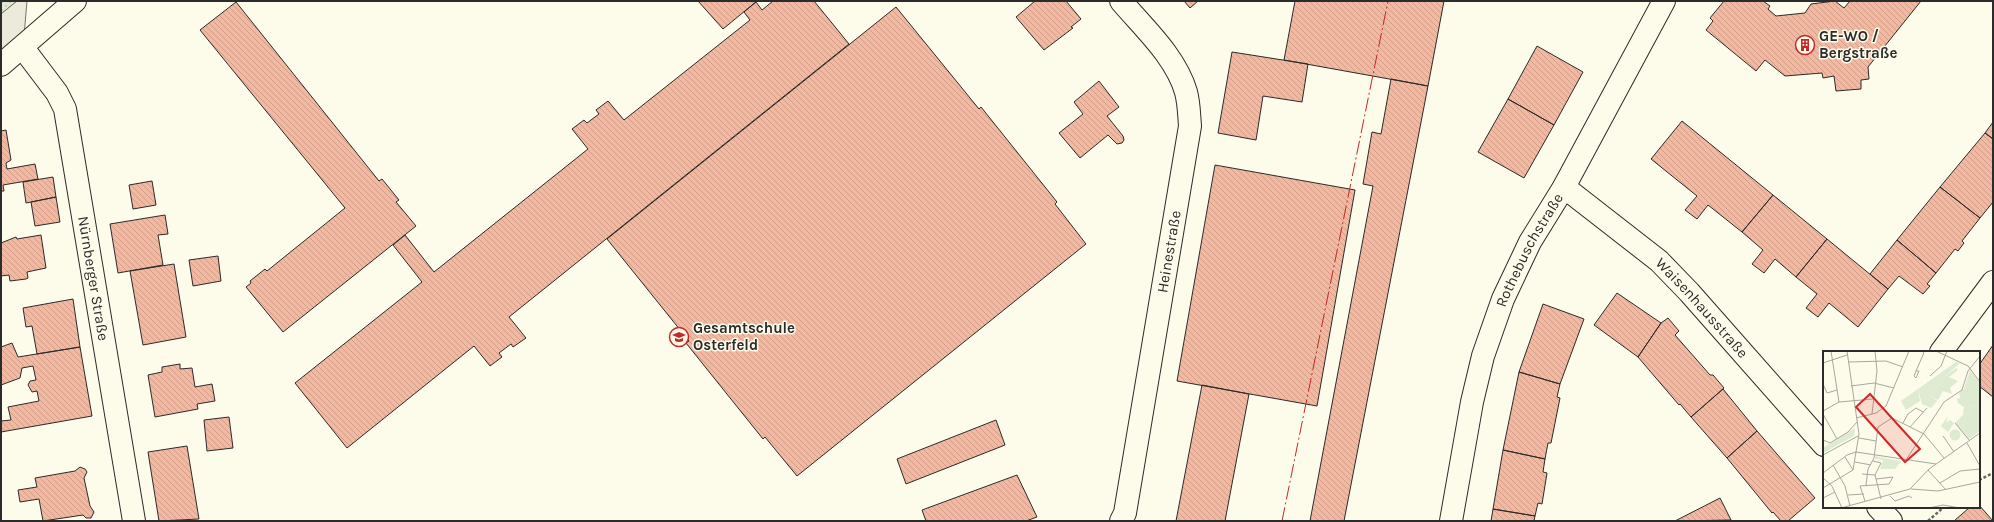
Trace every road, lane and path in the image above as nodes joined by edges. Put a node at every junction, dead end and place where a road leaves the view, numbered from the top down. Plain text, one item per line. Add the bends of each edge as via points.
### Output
1 (75, 1) edge
2 (1122, 1) edge
3 (1664, 1) edge
4 (23, 48) junction
5 (1, 65) edge
6 (1564, 187) junction
7 (1993, 282) edge
8 (1942, 351) edge
9 (1823, 444) edge
10 (1993, 473) edge
11 (1980, 480) edge
12 (1879, 508) edge
13 (1943, 508) edge
14 (134, 521) edge
15 (1121, 521) edge
16 (1451, 521) edge
17 (1891, 521) edge
18 (1928, 521) edge

1 - 4 street
2 - 15 street, Heinestraße via 1174,67 1186,92 1190,126 1125,513
3 - 6 street, Rothebuschstraße
4 - 5 street
4 - 14 street, Nürnberger Straße via 57,93 65,109
6 - 9 street, Waisenhausstraße via 1669,271
6 - 16 street, Rothebuschstraße via 1530,242 1503,299 1482,356
7 - 8 street
10 - 11 path
12 - 17 street
13 - 18 path

